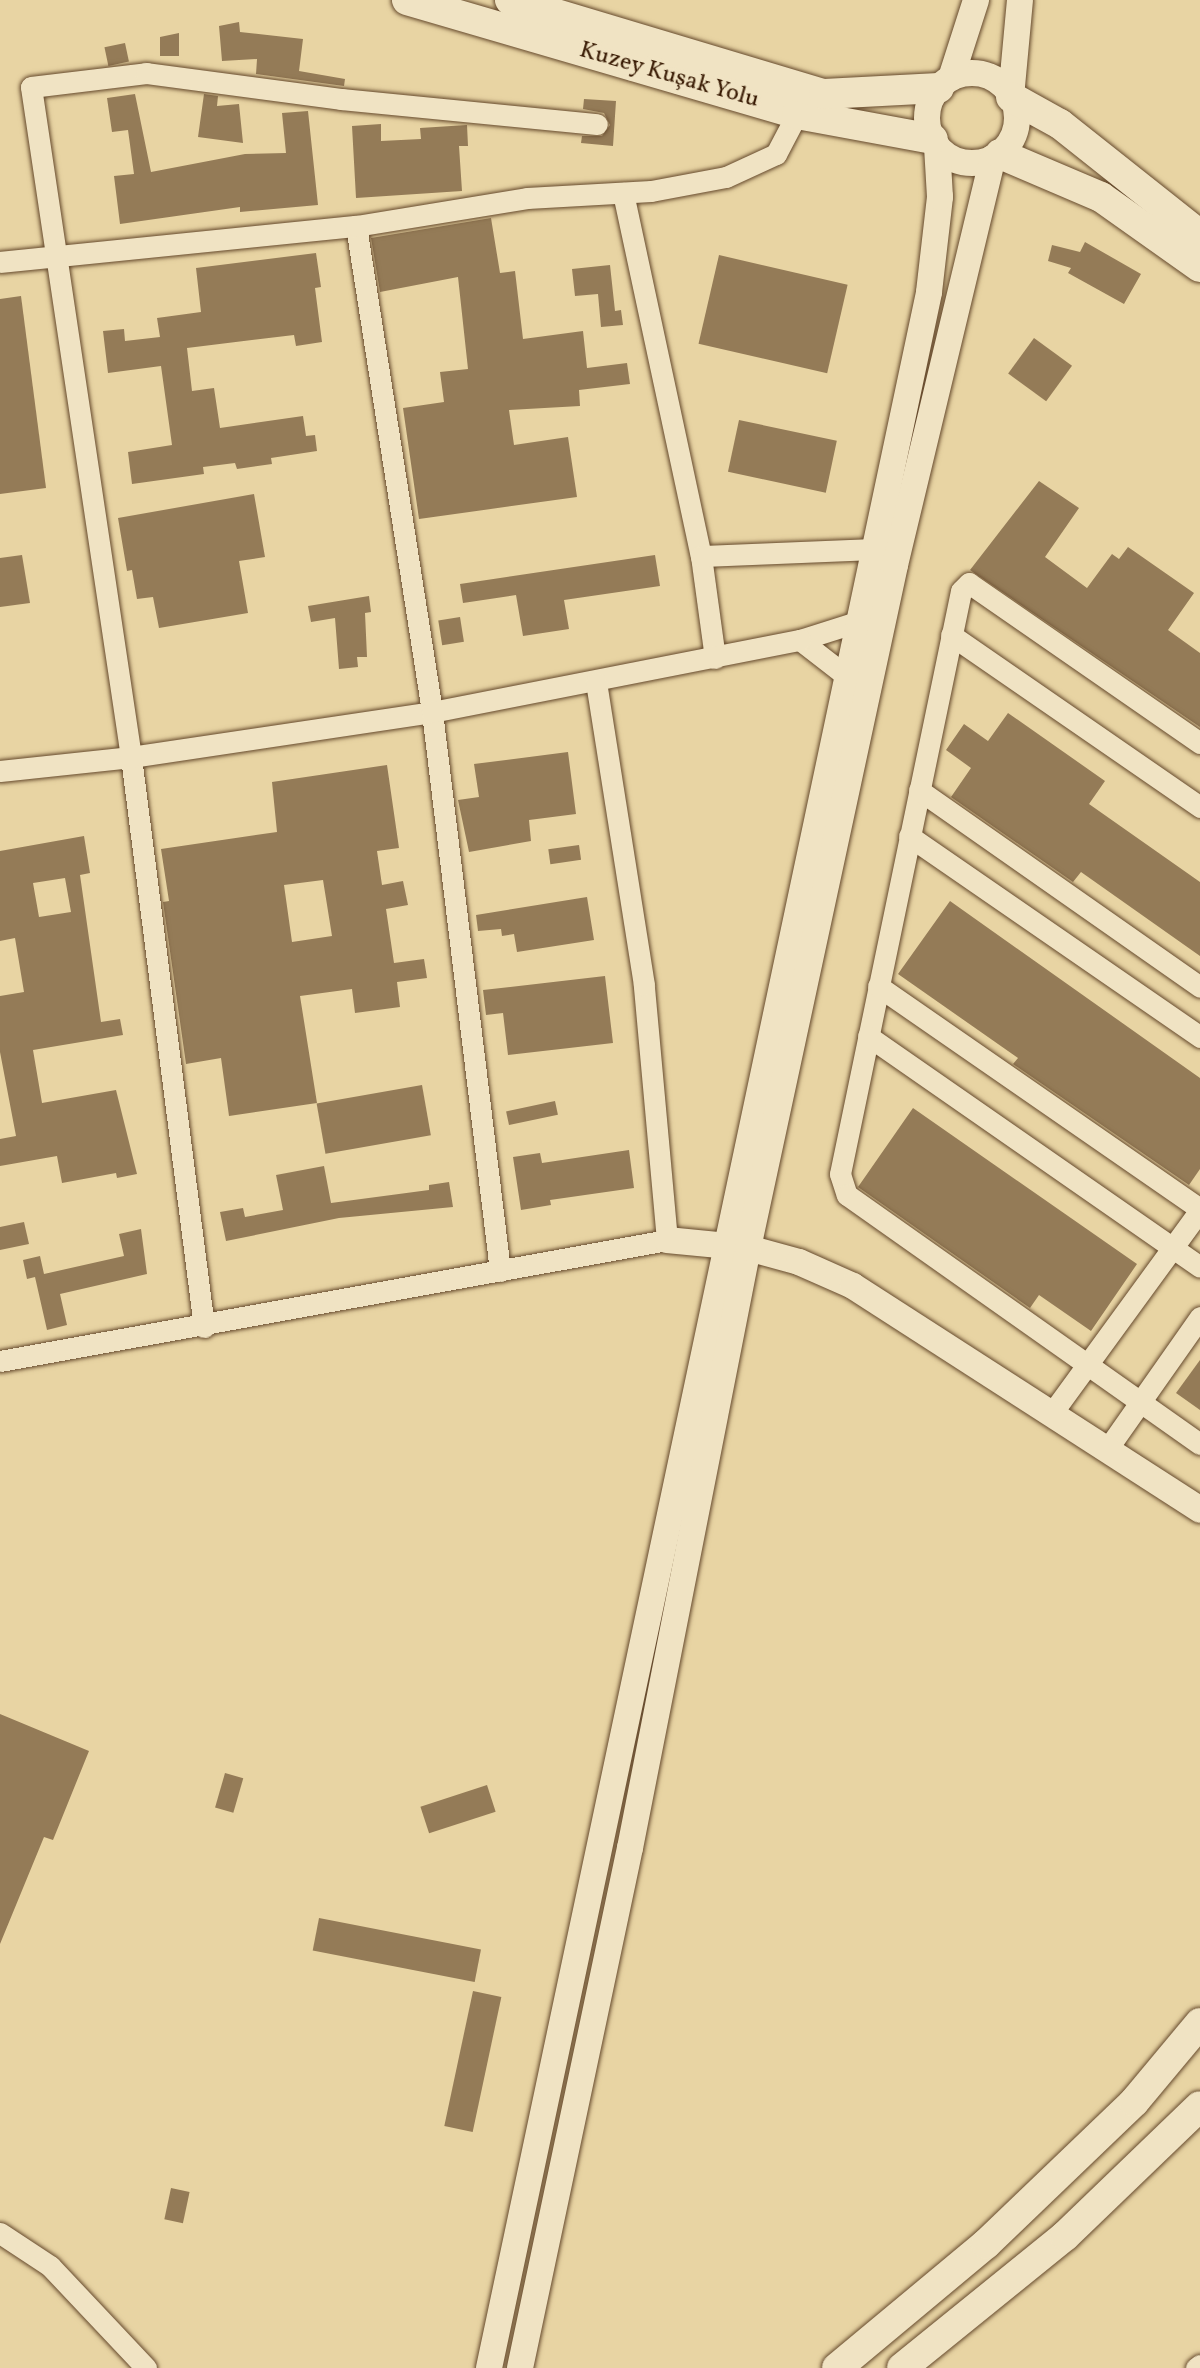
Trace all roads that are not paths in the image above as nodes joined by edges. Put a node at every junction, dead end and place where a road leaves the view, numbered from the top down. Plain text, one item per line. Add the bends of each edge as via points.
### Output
1 (407, 0) edge
2 (510, 0) edge
3 (976, 0) edge
4 (1020, 0) edge
5 (945, 83) junction
6 (1011, 97) junction
7 (797, 114) junction
8 (597, 124) dead end
9 (935, 142) junction
10 (997, 156) junction
11 (623, 193) junction
12 (356, 226) junction
13 (1200, 235) edge
14 (56, 255) junction
15 (0, 262) edge
16 (1200, 267) edge
17 (876, 549) junction
18 (701, 556) junction
19 (872, 617) junction
20 (951, 635) junction
21 (800, 640) junction
22 (715, 658) junction
23 (859, 678) junction
24 (596, 683) junction
25 (432, 712) junction
26 (1200, 743) edge
27 (131, 757) junction
28 (0, 771) edge
29 (919, 790) junction
30 (1200, 807) edge
31 (909, 835) junction
32 (878, 986) junction
33 (1200, 987) edge
34 (868, 1036) junction
35 (1200, 1037) edge
36 (1200, 1209) edge
37 (667, 1240) junction
38 (738, 1247) junction
39 (1172, 1248) junction
40 (1200, 1267) edge
41 (500, 1271) junction
42 (1200, 1317) edge
43 (204, 1327) junction
44 (0, 1361) edge
45 (1087, 1364) junction
46 (1140, 1402) junction
47 (1052, 1413) junction
48 (1200, 1444) edge
49 (1108, 1448) junction
50 (1200, 1510) edge
51 (1200, 2023) edge
52 (1200, 2106) edge
53 (0, 2233) edge
54 (146, 2368) edge
55 (489, 2368) edge
56 (520, 2368) edge
57 (837, 2368) edge
58 (902, 2368) edge

1 - 7 main road, Kuzey Kuşak Yolu
2 - 5 main road, Kuzey Kuşak Yolu via 824,94
3 - 5 street
4 - 6 street
5 - 6 street via 981,74 996,80
5 - 9 street via 927,116
6 - 10 street via 1016,130
6 - 13 main road via 1060,124
7 - 9 main road, Kuzey Kuşak Yolu
7 - 11 street via 776,154 726,177
8 - 14 street via 146,74 31,87
9 - 10 street via 960,162
9 - 17 street via 940,197 933,268
10 - 16 main road via 1101,197
10 - 19 street
11 - 12 street via 527,198
11 - 18 street
12 - 14 street
12 - 25 street
14 - 15 street
14 - 27 street
17 - 18 street
17 - 19 street
18 - 22 street
19 - 21 street
19 - 23 street
20 - 26 street via 961,591 969,583
20 - 29 street
20 - 30 street
21 - 22 street
21 - 23 street
22 - 24 street
23 - 38 street
24 - 25 street
24 - 37 street via 644,985
25 - 27 street
25 - 41 street
27 - 28 street
27 - 43 street
29 - 31 street
29 - 33 street
31 - 32 street
31 - 35 street
32 - 34 street
32 - 36 street
34 - 39 street
34 - 45 street via 840,1174 847,1195
36 - 39 street
37 - 38 street
37 - 41 street
38 - 47 street via 799,1262 853,1286
38 - 55 street
38 - 56 street via 630,1847
39 - 40 street
39 - 45 street
41 - 43 street
42 - 46 street
43 - 44 street
45 - 46 street
45 - 47 street
46 - 48 street
46 - 49 street
47 - 49 street
49 - 50 street
51 - 57 main road via 1134,2102 986,2244
52 - 58 main road via 1065,2236
53 - 54 street via 50,2266

